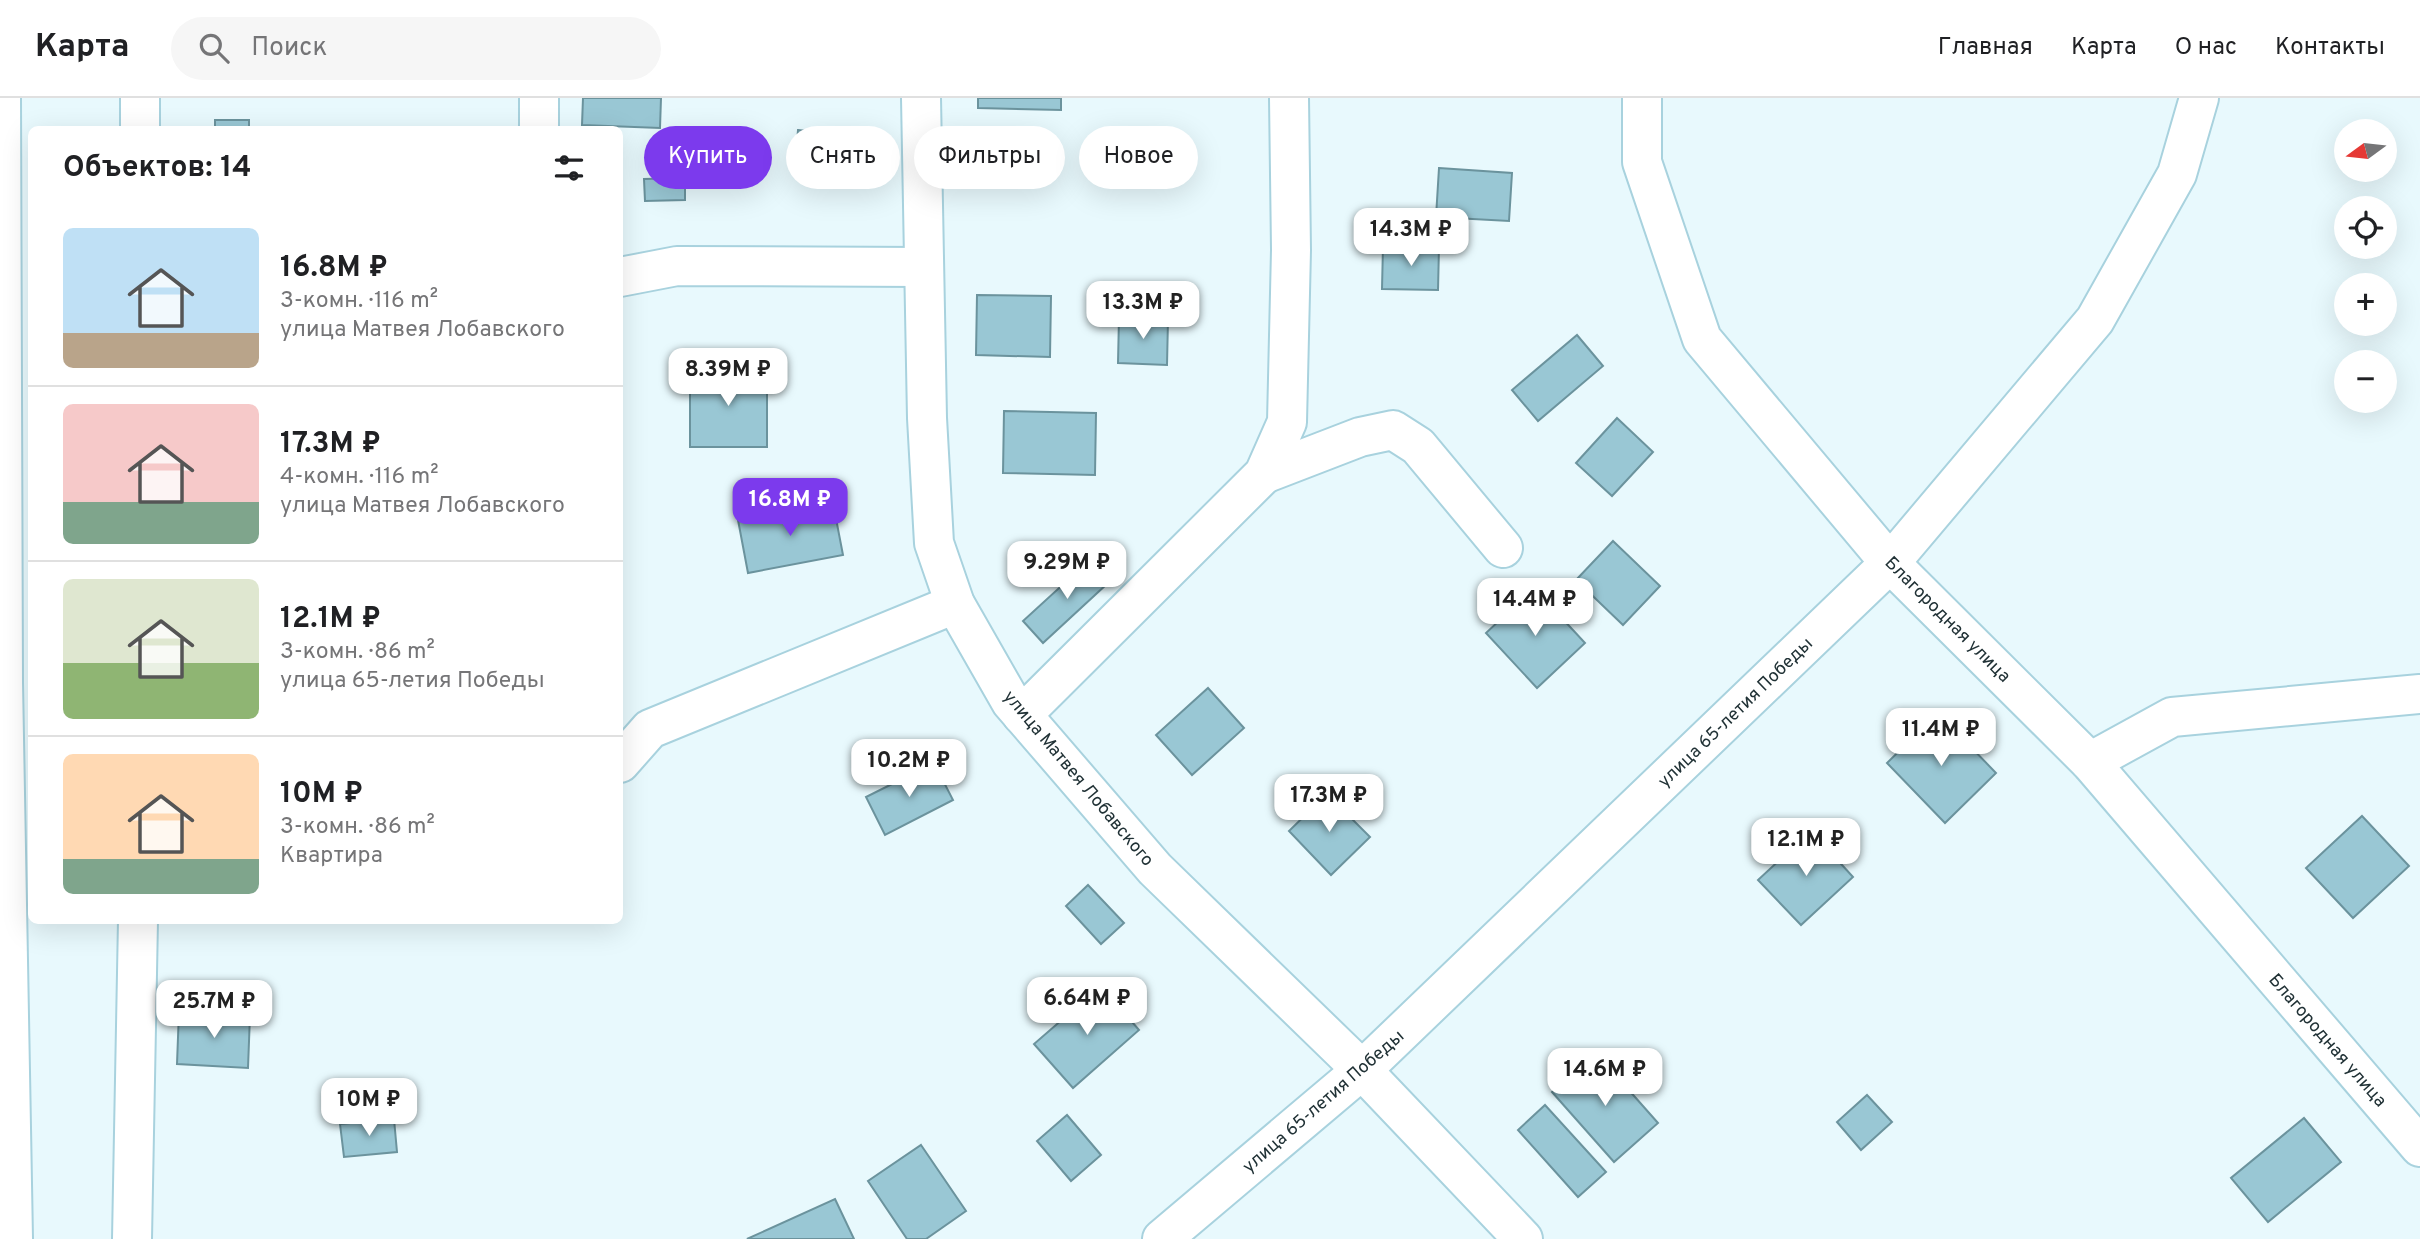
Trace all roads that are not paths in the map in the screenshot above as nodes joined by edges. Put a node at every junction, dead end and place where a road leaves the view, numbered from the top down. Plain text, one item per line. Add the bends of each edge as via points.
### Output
1 (1, 98) edge
2 (140, 98) edge
3 (539, 98) edge
4 (921, 98) edge
5 (1289, 98) edge
6 (1642, 98) edge
7 (2199, 98) edge
8 (140, 126) edge
9 (539, 126) edge
10 (924, 267) junction
11 (623, 276) edge
12 (1264, 474) junction
13 (1503, 548) dead end
14 (1891, 563) junction
15 (955, 604) junction
16 (2420, 694) edge
17 (1022, 715) junction
18 (623, 760) edge
19 (2090, 762) junction
20 (138, 924) edge
21 (1362, 1070) junction
22 (2420, 1147) edge
23 (13, 1239) edge
24 (132, 1239) edge
25 (1162, 1239) edge
26 (1523, 1239) edge

1 - 23 street via 2,668
2 - 8 street
3 - 9 street
4 - 10 street, улица Матвея Лобавского
5 - 12 street via 1287,422
6 - 14 street, Благородная улица via 1642,162 1702,339
7 - 14 street, улица 65-летия Победы via 2178,174 2095,320
10 - 11 street via 677,266
10 - 15 street, улица Матвея Лобавского via 934,543
12 - 13 street via 1360,437 1393,430 1418,446
12 - 17 street
14 - 19 street, Благородная улица
14 - 21 street, улица 65-летия Победы
15 - 17 street, улица Матвея Лобавского
15 - 18 street via 650,729
16 - 19 street via 2172,717
17 - 21 street, улица Матвея Лобавского via 1155,869
19 - 22 street, Благородная улица
20 - 24 street
21 - 25 street, улица 65-летия Победы
21 - 26 street, улица Матвея Лобавского

